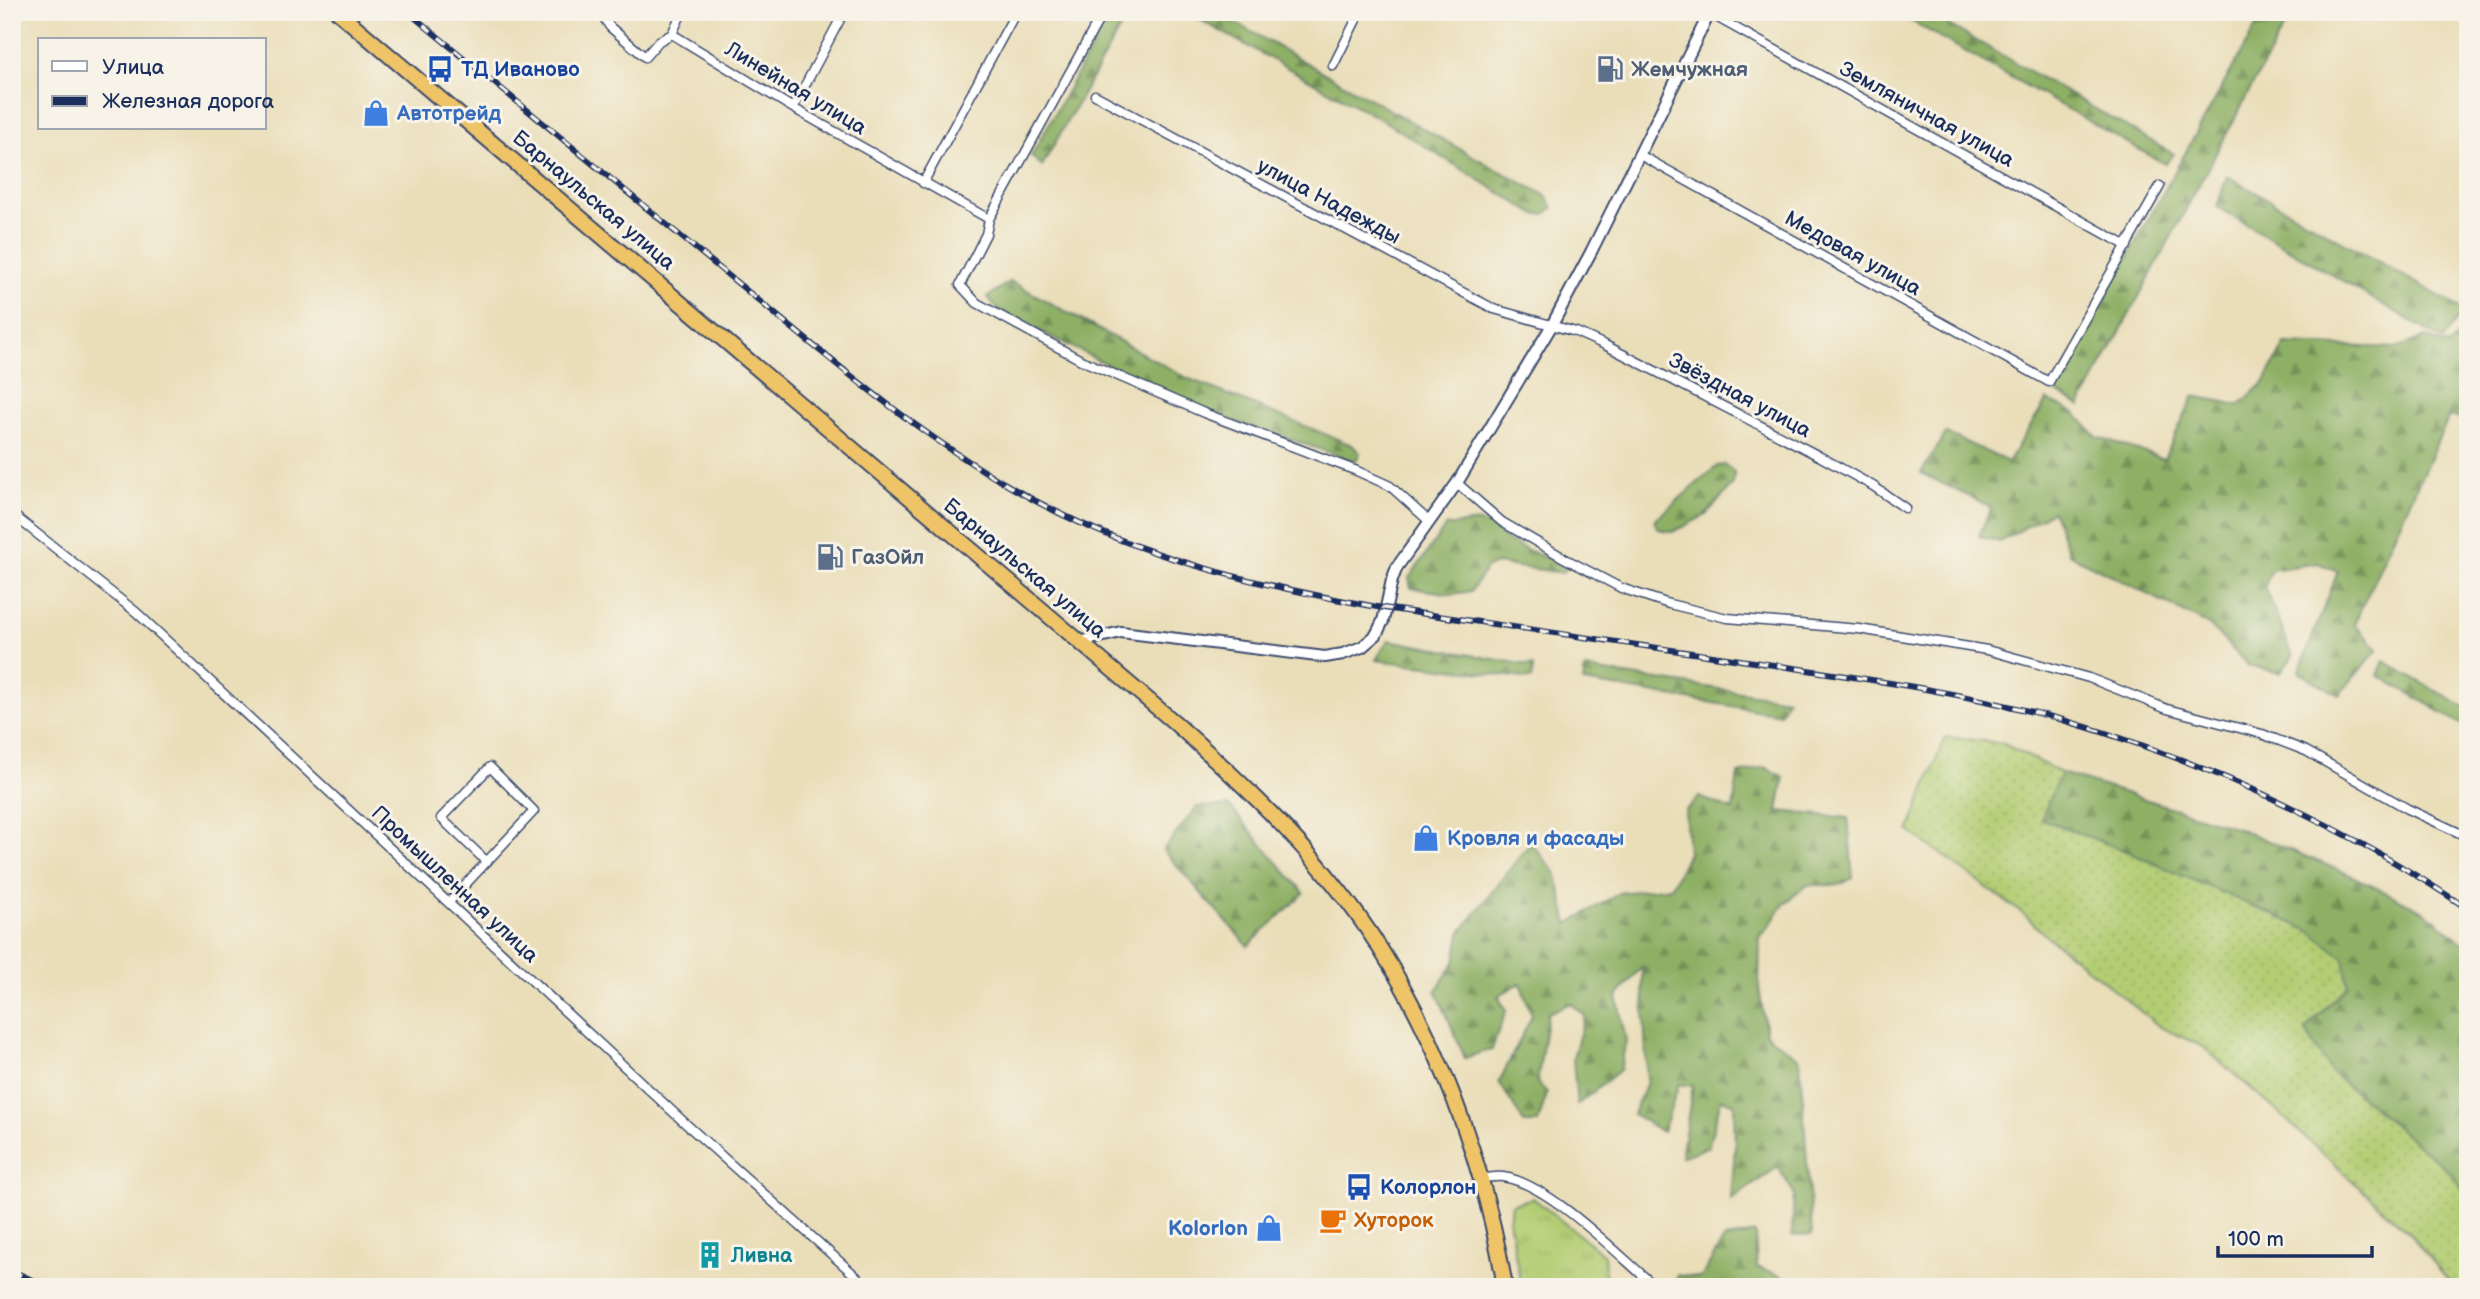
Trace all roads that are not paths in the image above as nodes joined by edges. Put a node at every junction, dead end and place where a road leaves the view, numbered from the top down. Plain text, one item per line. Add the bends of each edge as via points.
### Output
1 (338, 12) edge
2 (600, 12) edge
3 (682, 12) edge
4 (844, 12) edge
5 (1016, 12) edge
6 (1103, 12) edge
7 (1360, 12) edge
8 (1709, 13) edge
9 (672, 34) junction
10 (1333, 66) dead end
11 (1095, 95) dead end
12 (793, 108) junction
13 (1640, 155) junction
14 (923, 184) junction
15 (2161, 186) dead end
16 (989, 219) junction
17 (2127, 246) junction
18 (1552, 325) junction
19 (1457, 484) junction
20 (1905, 508) dead end
21 (12, 514) edge
22 (1430, 522) junction
23 (1079, 642) junction
24 (2468, 837) edge
25 (487, 862) junction
26 (449, 902) junction
27 (1481, 1178) junction
28 (868, 1287) edge
29 (1505, 1287) edge
30 (1656, 1287) edge

1 - 23 highway, Барнаульская улица
2 - 9 street via 610,27 645,57
3 - 9 street
4 - 12 street
5 - 14 street
6 - 16 street
7 - 10 street
8 - 13 street
8 - 17 street, Земляничная улица
9 - 12 street, Линейная улица
11 - 18 street, улица Надежды via 1494,309
12 - 14 street, Линейная улица
13 - 17 street, Медовая улица via 2049,382
13 - 18 street
14 - 16 street, Линейная улица
15 - 17 street
16 - 22 street via 960,285 976,303 1081,360 1379,481
18 - 19 street
18 - 20 street, Звёздная улица via 1605,345 1701,393
19 - 22 street
19 - 24 street via 1503,522 1564,558 1621,587 1669,604 1727,618 1858,629 1987,650 2089,678 2167,709 2262,734 2306,751
21 - 26 street, Промышленная улица via 136,612
22 - 23 street via 1397,567 1377,635 1362,647 1325,657 1121,632
23 - 27 highway, Барнаульская улица via 1269,809 1337,887 1379,949 1424,1030
25 - 25 street via 534,811 490,767 441,818
25 - 26 street
26 - 28 street, Промышленная улица
27 - 29 highway, Барнаульская улица
27 - 30 street via 1502,1177 1526,1184 1555,1200

